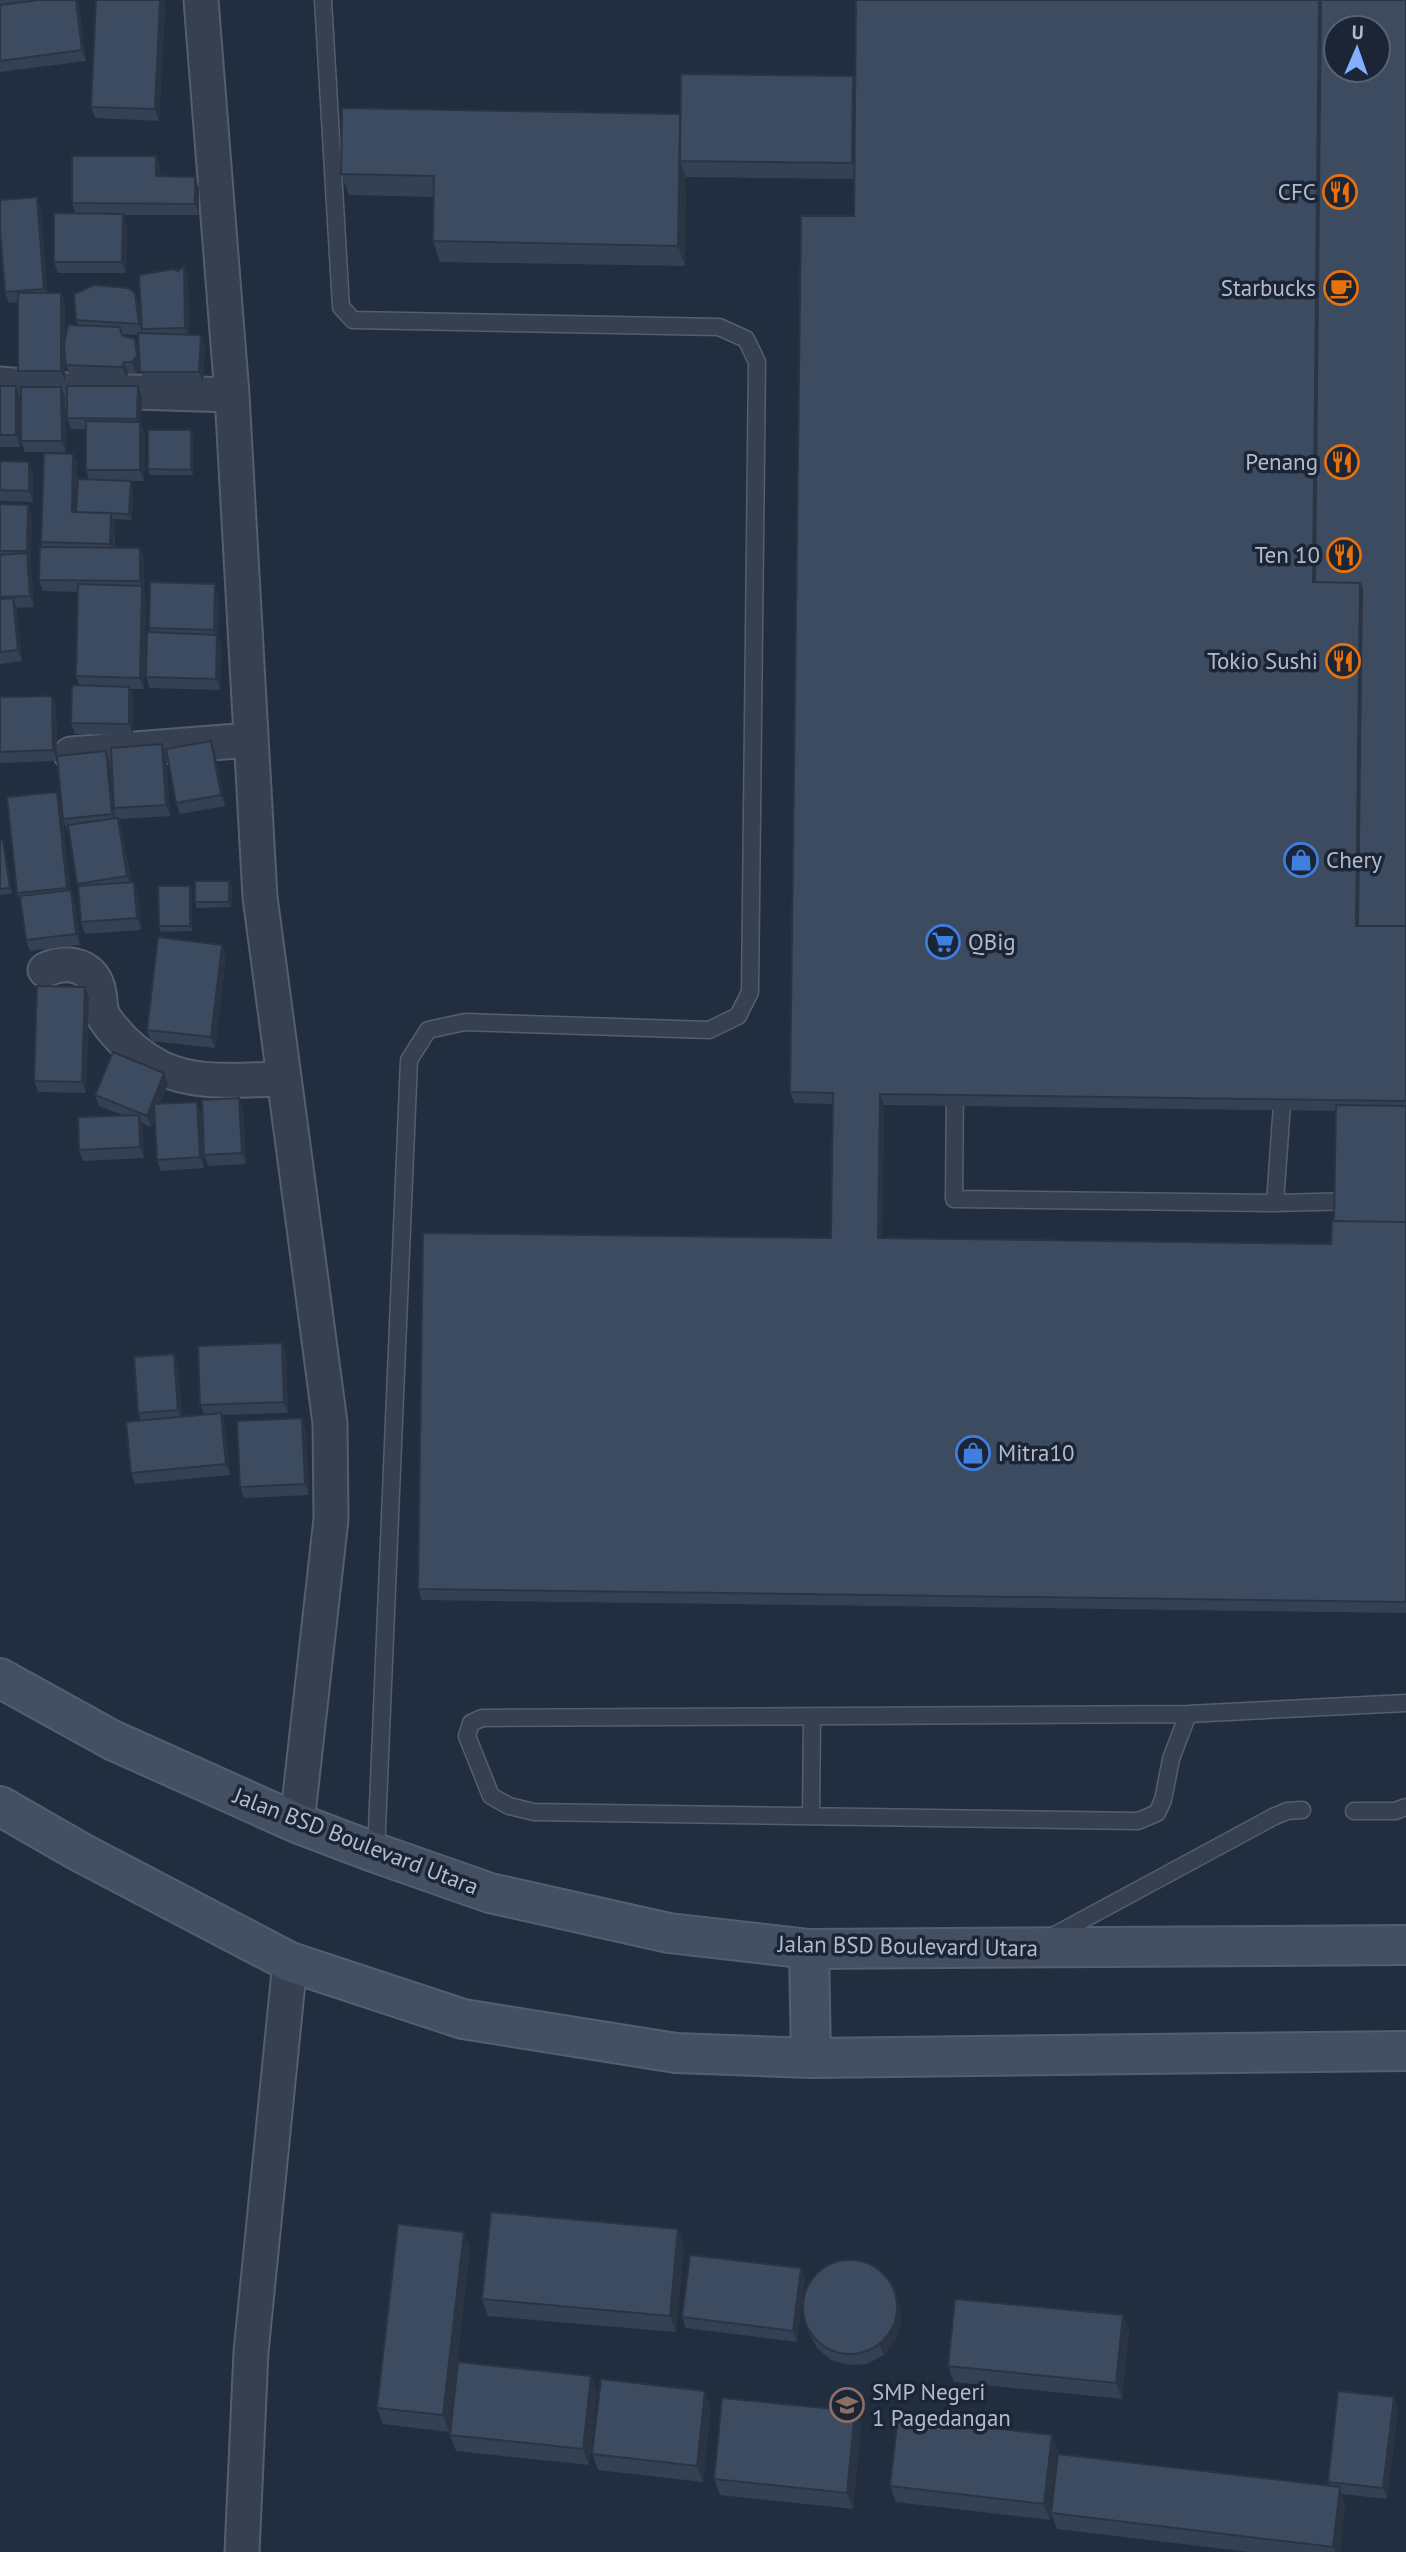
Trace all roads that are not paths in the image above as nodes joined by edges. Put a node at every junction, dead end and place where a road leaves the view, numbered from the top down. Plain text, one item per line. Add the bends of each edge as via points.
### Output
1 (201, 0) edge
2 (323, 0) edge
3 (0, 384) edge
4 (232, 395) junction
5 (250, 740) junction
6 (71, 754) edge
7 (46, 970) dead end
8 (1285, 1071) edge
9 (955, 1074) edge
10 (284, 1079) junction
11 (1367, 1201) edge
12 (1275, 1203) junction
13 (0, 1678) edge
14 (1406, 1703) edge
15 (1188, 1714) junction
16 (812, 1717) junction
17 (0, 1806) edge
18 (1406, 1807) edge
19 (1302, 1810) dead end
20 (1354, 1811) dead end
21 (811, 1815) junction
22 (297, 1823) junction
23 (376, 1853) junction
24 (1406, 1945) edge
25 (1030, 1949) junction
26 (809, 1950) junction
27 (290, 1962) junction
28 (1406, 2051) edge
29 (811, 2058) junction
30 (242, 2552) edge

1 - 4 street
2 - 23 lane via 341,307 353,320 719,327 746,339 757,362 750,992 738,1016 709,1030 465,1022 428,1030 409,1060
3 - 4 street
4 - 5 street
5 - 6 street
5 - 10 street via 260,897
7 - 10 street via 67,963 88,971 96,982 103,1016 124,1042 162,1069 212,1080
8 - 12 lane
9 - 12 lane via 954,1199
10 - 22 street via 330,1423 331,1519
11 - 12 lane
13 - 22 main road, Jalan BSD Boulevard Utara via 112,1740
14 - 15 lane
15 - 16 lane
15 - 21 lane via 1157,1813 1138,1821
16 - 21 lane
16 - 21 lane via 482,1718 471,1723 467,1736 491,1796 534,1812
17 - 27 main road
18 - 20 lane
19 - 25 lane via 1273,1817
22 - 23 main road, Jalan BSD Boulevard Utara
23 - 26 main road, Jalan BSD Boulevard Utara via 490,1893 669,1933
24 - 25 main road, Jalan BSD Boulevard Utara
25 - 26 main road, Jalan BSD Boulevard Utara
26 - 29 main road
27 - 29 main road via 463,2019 676,2053
27 - 30 street via 251,2352
28 - 29 main road

